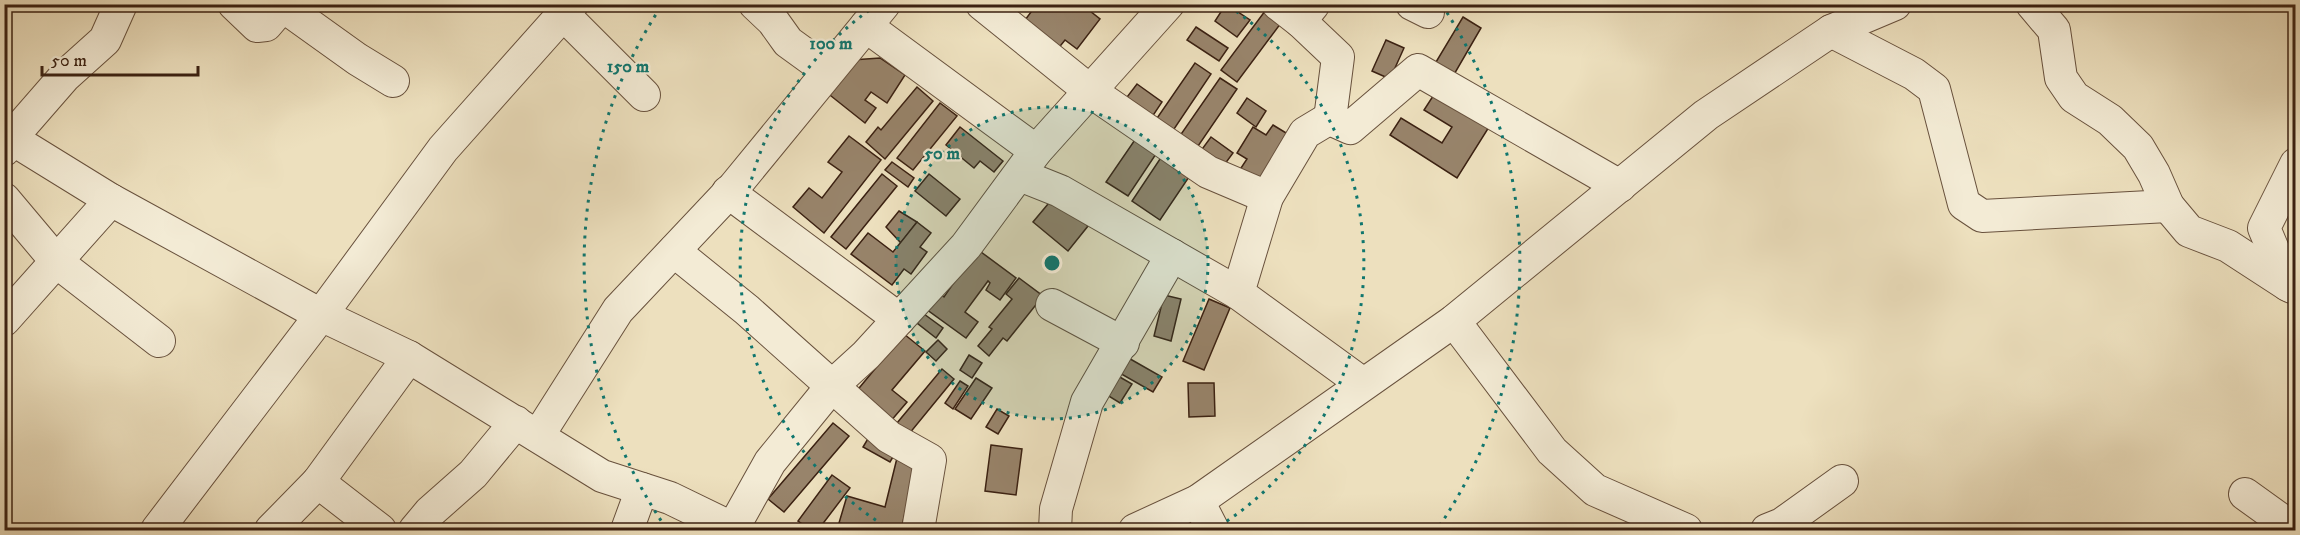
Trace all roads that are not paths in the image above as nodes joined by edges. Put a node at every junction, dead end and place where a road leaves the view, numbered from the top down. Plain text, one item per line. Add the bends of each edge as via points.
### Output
1 (121, 4) edge
2 (234, 4) edge
3 (755, 4) edge
4 (982, 4) edge
5 (1168, 4) edge
6 (2032, 4) edge
7 (283, 5) edge
8 (1889, 6) edge
9 (568, 9) edge
10 (1297, 10) edge
11 (874, 12) edge
12 (1831, 31) junction
13 (828, 71) junction
14 (393, 81) dead end
15 (1090, 91) junction
16 (644, 95) dead end
17 (1330, 118) junction
18 (7, 141) edge
19 (1028, 163) junction
20 (2295, 164) edge
21 (1620, 186) junction
22 (728, 192) junction
23 (1267, 197) junction
24 (4, 199) edge
25 (111, 200) junction
26 (2168, 206) junction
27 (674, 251) junction
28 (1172, 255) junction
29 (57, 262) junction
30 (2292, 287) edge
31 (1238, 293) junction
32 (1052, 305) dead end
33 (321, 315) junction
34 (899, 319) junction
35 (4, 320) edge
36 (1454, 321) junction
37 (159, 342) dead end
38 (1123, 343) junction
39 (410, 357) junction
40 (1363, 384) junction
41 (832, 386) junction
42 (527, 429) junction
43 (1842, 481) dead end
44 (318, 482) junction
45 (642, 489) junction
46 (2245, 494) dead end
47 (1198, 501) junction
48 (698, 523) edge
49 (734, 530) edge
50 (158, 531) edge
51 (271, 531) edge
52 (380, 531) edge
53 (415, 531) edge
54 (627, 531) edge
55 (918, 531) edge
56 (1055, 531) edge
57 (1135, 531) edge
58 (1213, 531) edge
59 (1686, 531) edge
60 (1767, 531) edge
61 (2295, 531) edge

1 - 18 street via 105,40 65,76
2 - 7 street via 257,26 267,25
3 - 13 street via 788,42
4 - 15 street
5 - 15 street
6 - 26 street via 2054,30 2061,78 2074,96 2110,120 2138,147
7 - 14 street
8 - 12 street
9 - 16 street
9 - 33 street via 443,149
10 - 17 street via 1338,57
11 - 13 street
11 - 19 street
12 - 21 street via 1706,115
12 - 26 street via 1914,74 1934,89 1964,204 1982,216
13 - 22 street
15 - 19 street
15 - 23 street via 1208,172
17 - 21 street via 1350,128 1418,70
17 - 23 street via 1305,133
18 - 25 street
19 - 28 street via 1060,191
19 - 34 street via 966,246
20 - 30 street via 2264,228
21 - 36 street
22 - 27 street
22 - 34 street
23 - 31 street
24 - 29 street
25 - 29 street
25 - 33 street
26 - 30 street via 2189,231 2228,246
27 - 41 street
27 - 42 street via 618,310
28 - 31 street
28 - 38 street
29 - 35 street
29 - 37 street
31 - 40 street
32 - 38 street
33 - 39 street
33 - 50 street
34 - 41 street
36 - 40 street
36 - 59 street via 1552,451 1595,490
38 - 56 street via 1087,402 1056,509
39 - 42 street
39 - 44 street
40 - 47 street
41 - 49 street via 770,462
41 - 55 street via 889,437 930,460
42 - 45 street via 602,476
42 - 53 street via 430,512
43 - 60 street
44 - 51 street
44 - 52 street
45 - 48 street via 670,498
45 - 54 street
46 - 61 street
47 - 57 street
47 - 58 street
48 - 49 street

